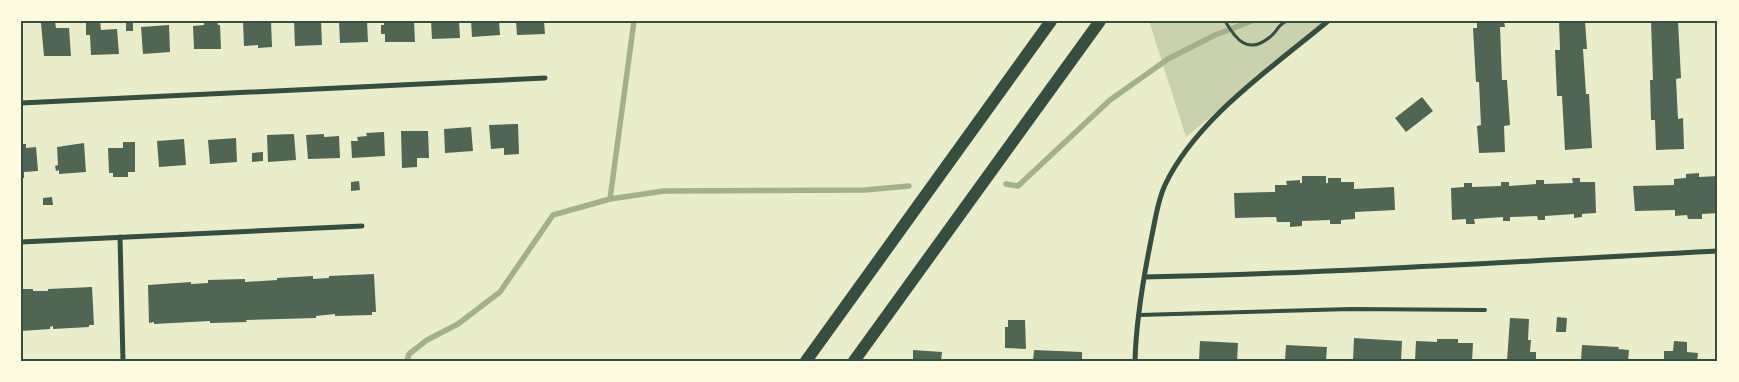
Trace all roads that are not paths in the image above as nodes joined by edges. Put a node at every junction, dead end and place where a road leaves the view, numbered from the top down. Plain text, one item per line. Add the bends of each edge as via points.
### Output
1 (1051, 21) edge
2 (1100, 21) edge
3 (1328, 21) edge
4 (546, 78) dead end
5 (21, 103) edge
6 (362, 226) dead end
7 (120, 238) junction
8 (21, 242) edge
9 (1718, 251) edge
10 (1144, 277) junction
11 (1486, 310) dead end
12 (1139, 315) junction
13 (123, 361) edge
14 (806, 361) edge
15 (854, 361) edge
16 (1136, 361) edge

1 - 14 main road
2 - 15 main road
3 - 10 street via 1223,108 1189,148 1165,186 1157,208
4 - 5 street
6 - 7 street
7 - 8 street
7 - 13 street
9 - 10 street
10 - 12 street
11 - 12 lane via 1351,309
12 - 16 street

